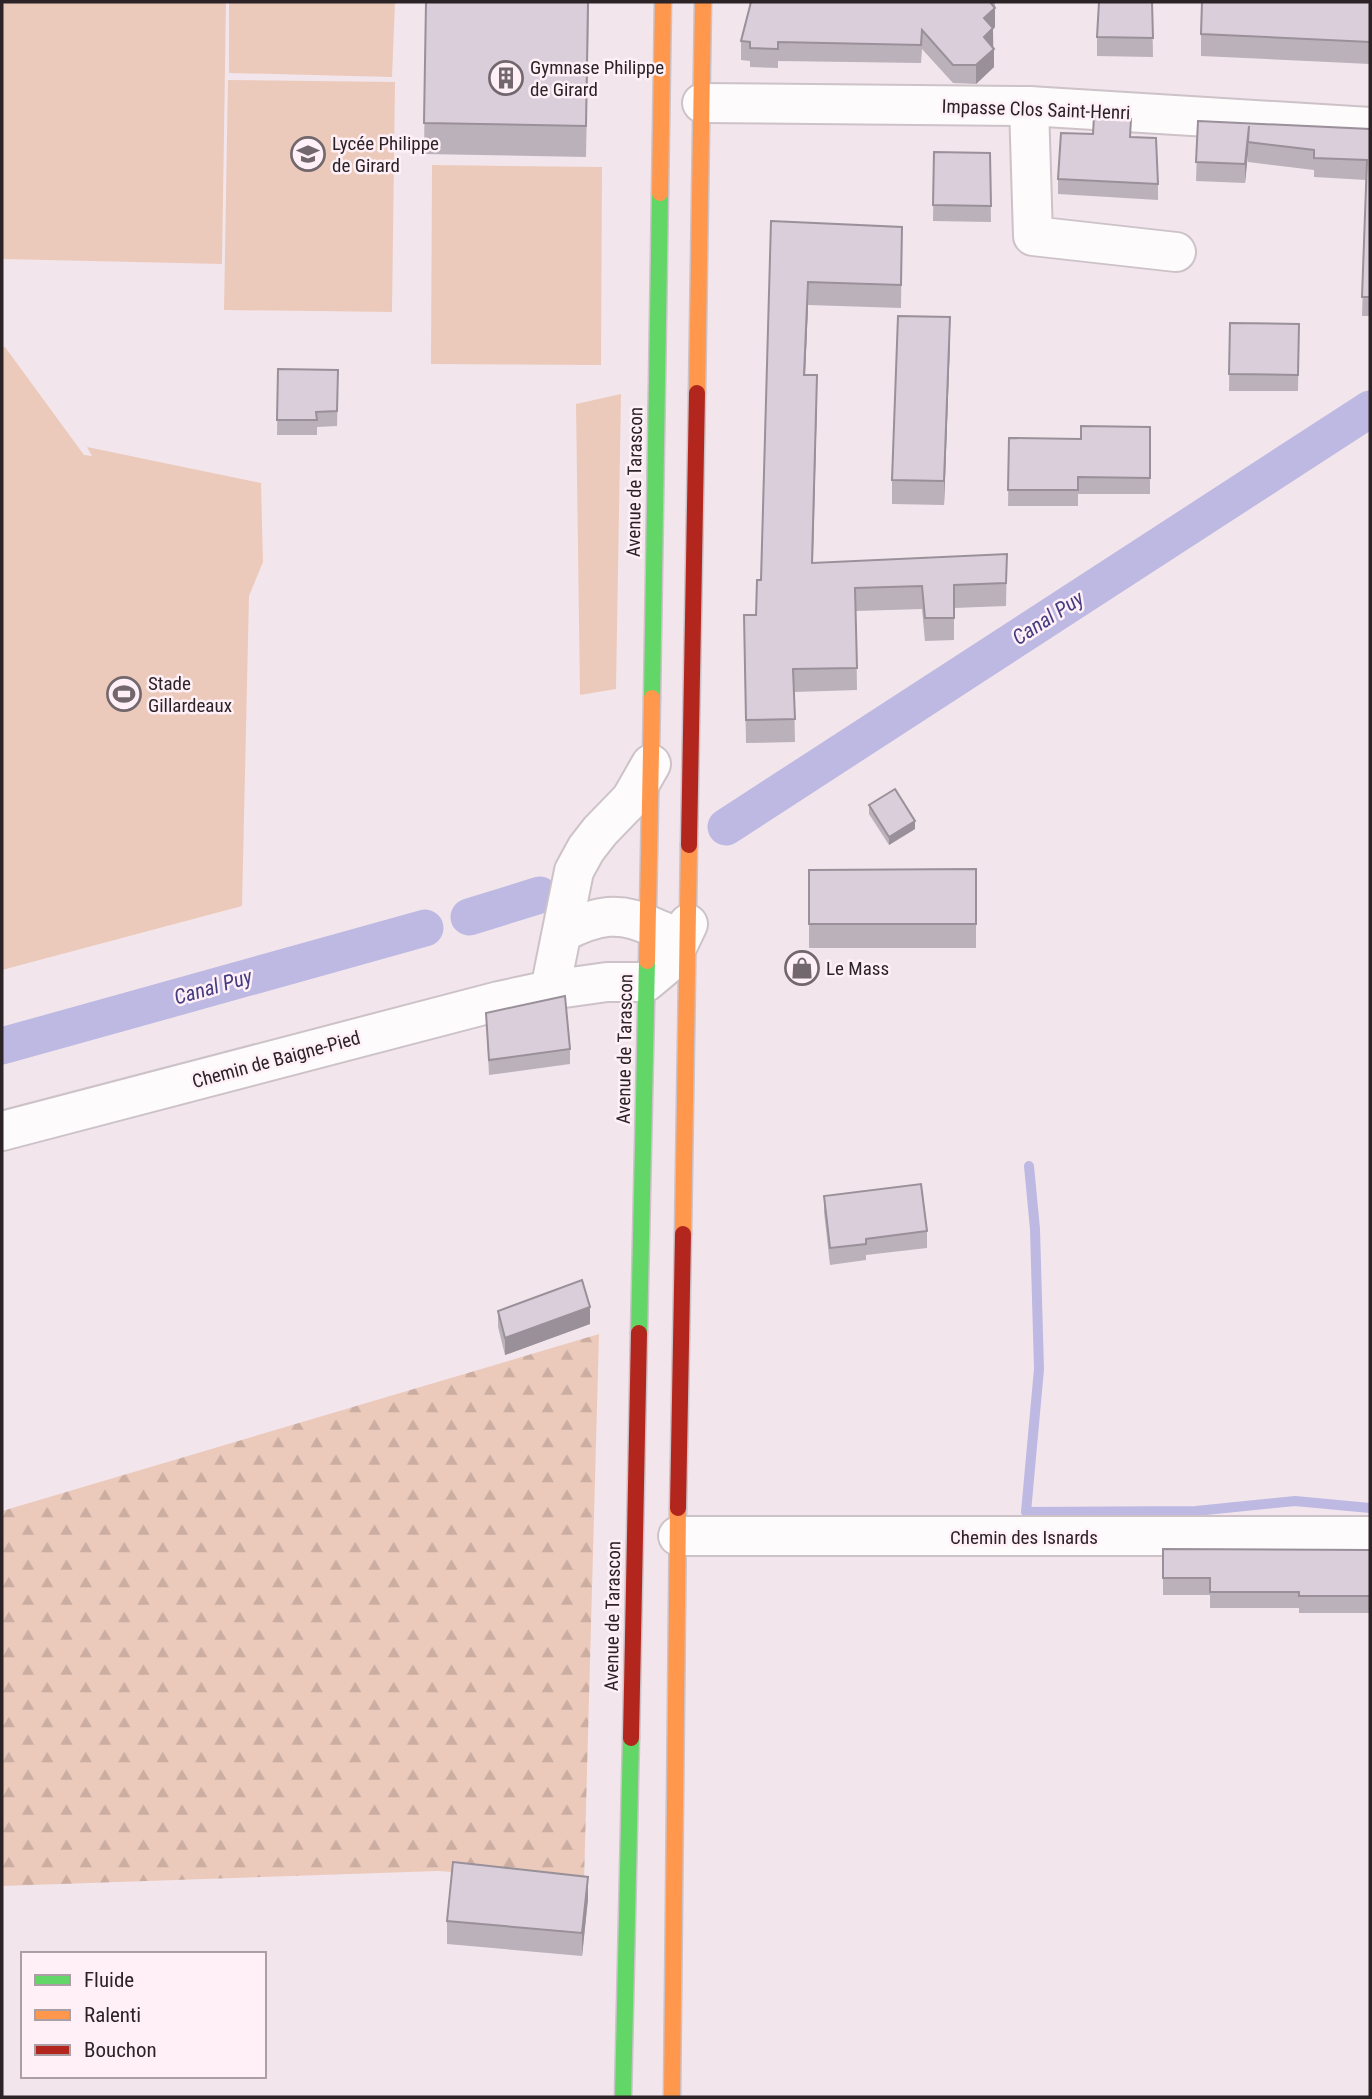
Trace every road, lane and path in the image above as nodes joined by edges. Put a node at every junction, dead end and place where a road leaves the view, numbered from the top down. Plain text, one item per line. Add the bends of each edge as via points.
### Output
1 (663, 2) edge
2 (703, 2) edge
3 (702, 103) junction
4 (1029, 106) junction
5 (1370, 127) edge
6 (1176, 252) dead end
7 (651, 764) junction
8 (647, 924) junction
9 (563, 932) junction
10 (685, 948) junction
11 (646, 982) junction
12 (550, 990) junction
13 (2, 1131) edge
14 (678, 1536) junction
15 (1370, 1536) edge
16 (623, 2097) edge
17 (672, 2097) edge

1 - 7 main road, Avenue de Tarascon
2 - 3 main road
3 - 4 street, Impasse Clos Saint-Henri
3 - 10 main road
4 - 5 street, Impasse Clos Saint-Henri
4 - 6 street via 1033,236
7 - 8 main road, Avenue de Tarascon
7 - 9 street via 631,799 600,831 574,871
8 - 9 street via 604,916
8 - 10 street
8 - 11 main road, Avenue de Tarascon
9 - 12 street
10 - 11 street
10 - 14 main road
11 - 12 street, Chemin de Baigne-Pied
11 - 16 main road, Avenue de Tarascon
12 - 13 street, Chemin de Baigne-Pied
14 - 15 street, Chemin des Isnards
14 - 17 main road

